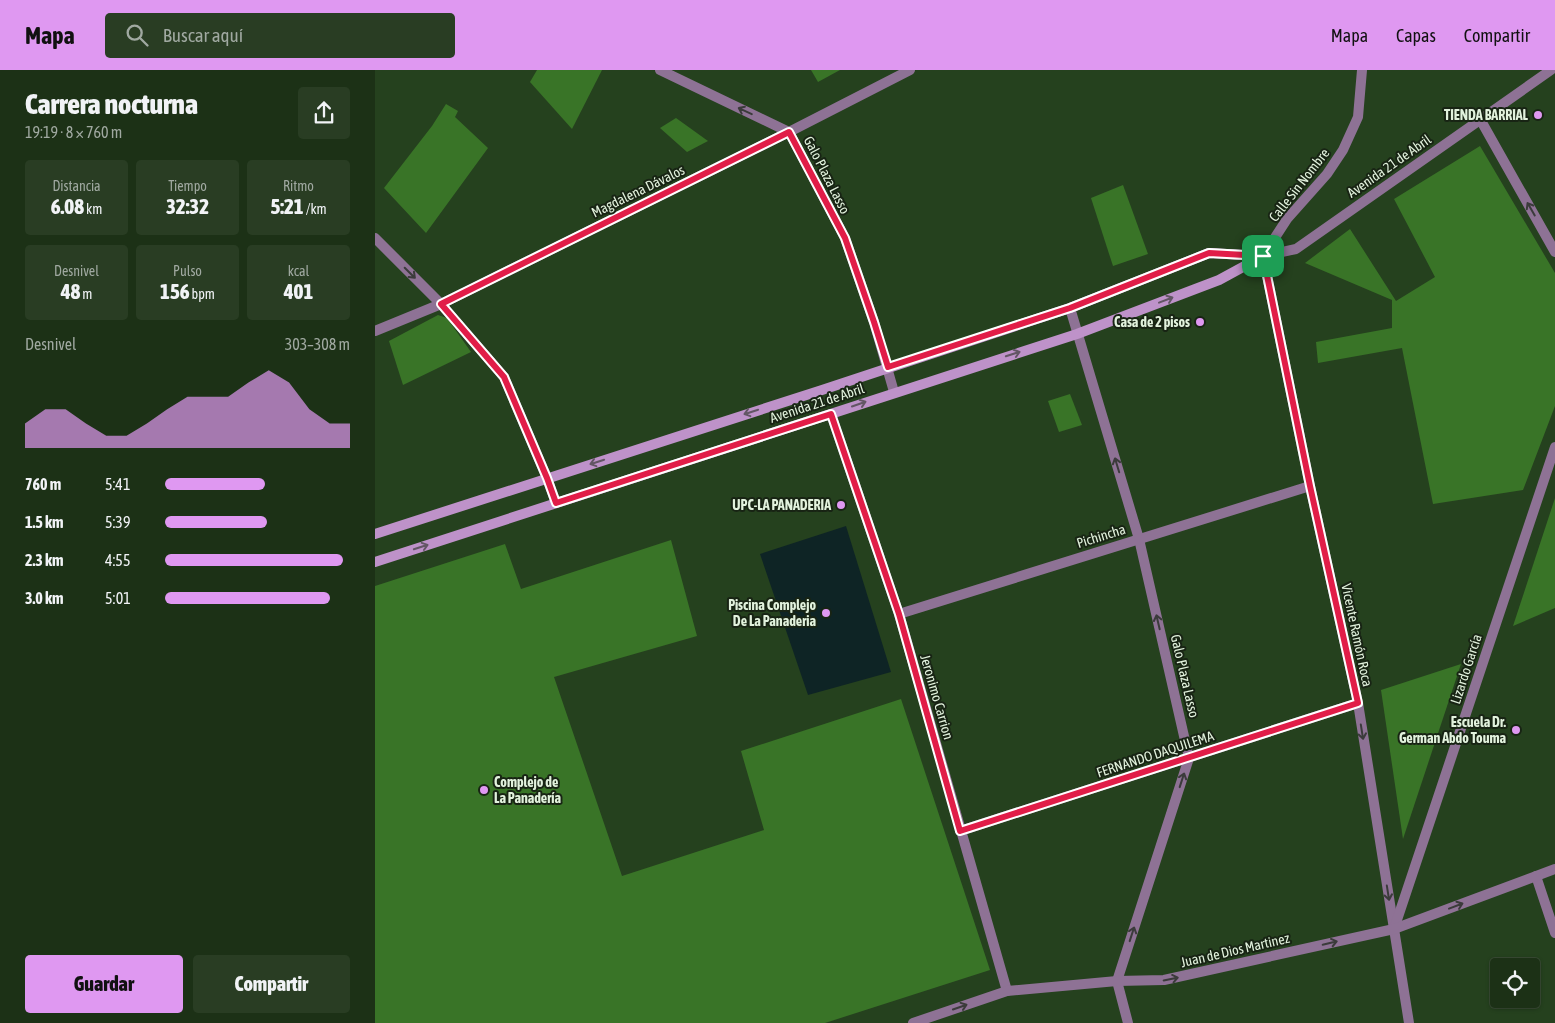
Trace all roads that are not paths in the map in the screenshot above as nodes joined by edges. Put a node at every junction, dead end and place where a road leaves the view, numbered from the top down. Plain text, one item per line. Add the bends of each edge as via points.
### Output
1 (660, 70) edge
2 (909, 70) edge
3 (1362, 70) edge
4 (1551, 70) edge
5 (1480, 119) junction
6 (789, 132) junction
7 (375, 238) edge
8 (1555, 252) edge
9 (1263, 256) junction
10 (441, 304) junction
11 (1070, 308) junction
12 (375, 331) edge
13 (1077, 334) junction
14 (888, 367) junction
15 (894, 392) junction
16 (831, 414) junction
17 (1555, 447) edge
18 (547, 478) junction
19 (1310, 486) junction
20 (556, 503) junction
21 (375, 534) edge
22 (1139, 539) junction
23 (375, 562) edge
24 (899, 614) junction
25 (1358, 703) junction
26 (1189, 758) junction
27 (960, 831) junction
28 (1555, 869) edge
29 (1535, 876) junction
30 (1394, 929) junction
31 (1555, 933) edge
32 (1117, 981) junction
33 (1007, 991) junction
34 (913, 1023) edge
35 (1128, 1023) edge
36 (1409, 1023) edge

6 -> 1 street, Galo Plaza Lasso
2 - 6 street, Magdalena Dávalos
3 - 9 street, Calle Sin Nombre via 1358,117 1343,150 1327,174 1287,219
4 - 5 street, Avenida 21 de Abril
8 -> 5 street
5 - 9 street, Avenida 21 de Abril via 1296,249
6 - 10 street, Magdalena Dávalos
6 - 14 street, Galo Plaza Lasso via 845,238
7 -> 10 street
9 - 11 main road, Avenida 21 de Abril via 1209,253
13 -> 9 main road, Avenida 21 de Abril via 1219,280
9 - 19 street, Vicente Ramón Roca
10 - 12 street, Magdalena Dávalos
10 - 18 street via 504,377
11 - 13 street, Galo Plaza Lasso
11 - 14 main road, Avenida 21 de Abril
15 -> 13 main road, Avenida 21 de Abril
22 -> 13 street, Galo Plaza Lasso
14 - 15 street, Galo Plaza Lasso
14 -> 18 main road, Avenida 21 de Abril
16 -> 15 main road, Avenida 21 de Abril
16 - 20 main road, Avenida 21 de Abril
16 - 24 street, Jeronimo Carrion
17 - 30 street, Lizardo García
18 - 20 street
18 - 21 main road, Avenida 21 de Abril
19 - 22 street, Pichincha
19 - 25 street, Vicente Ramón Roca
23 -> 20 main road, Avenida 21 de Abril
22 - 24 street, Pichincha
26 -> 22 street, Galo Plaza Lasso
24 - 27 street, Jeronimo Carrion
25 - 26 street, FERNANDO DAQUILEMA
25 -> 30 street, Vicente Ramón Roca
26 - 27 street, FERNANDO DAQUILEMA
32 -> 26 street
27 - 33 street, Jeronimo Carrion
28 - 29 street, Juan de Dios Martinez
30 -> 29 street, Juan de Dios Martinez
29 - 31 street
32 -> 30 street, Juan de Dios Martinez via 1164,980
30 - 36 street, Vicente Ramón Roca
32 - 33 street, Juan de Dios Martinez
32 - 35 street
34 -> 33 street, Juan de Dios Martinez

